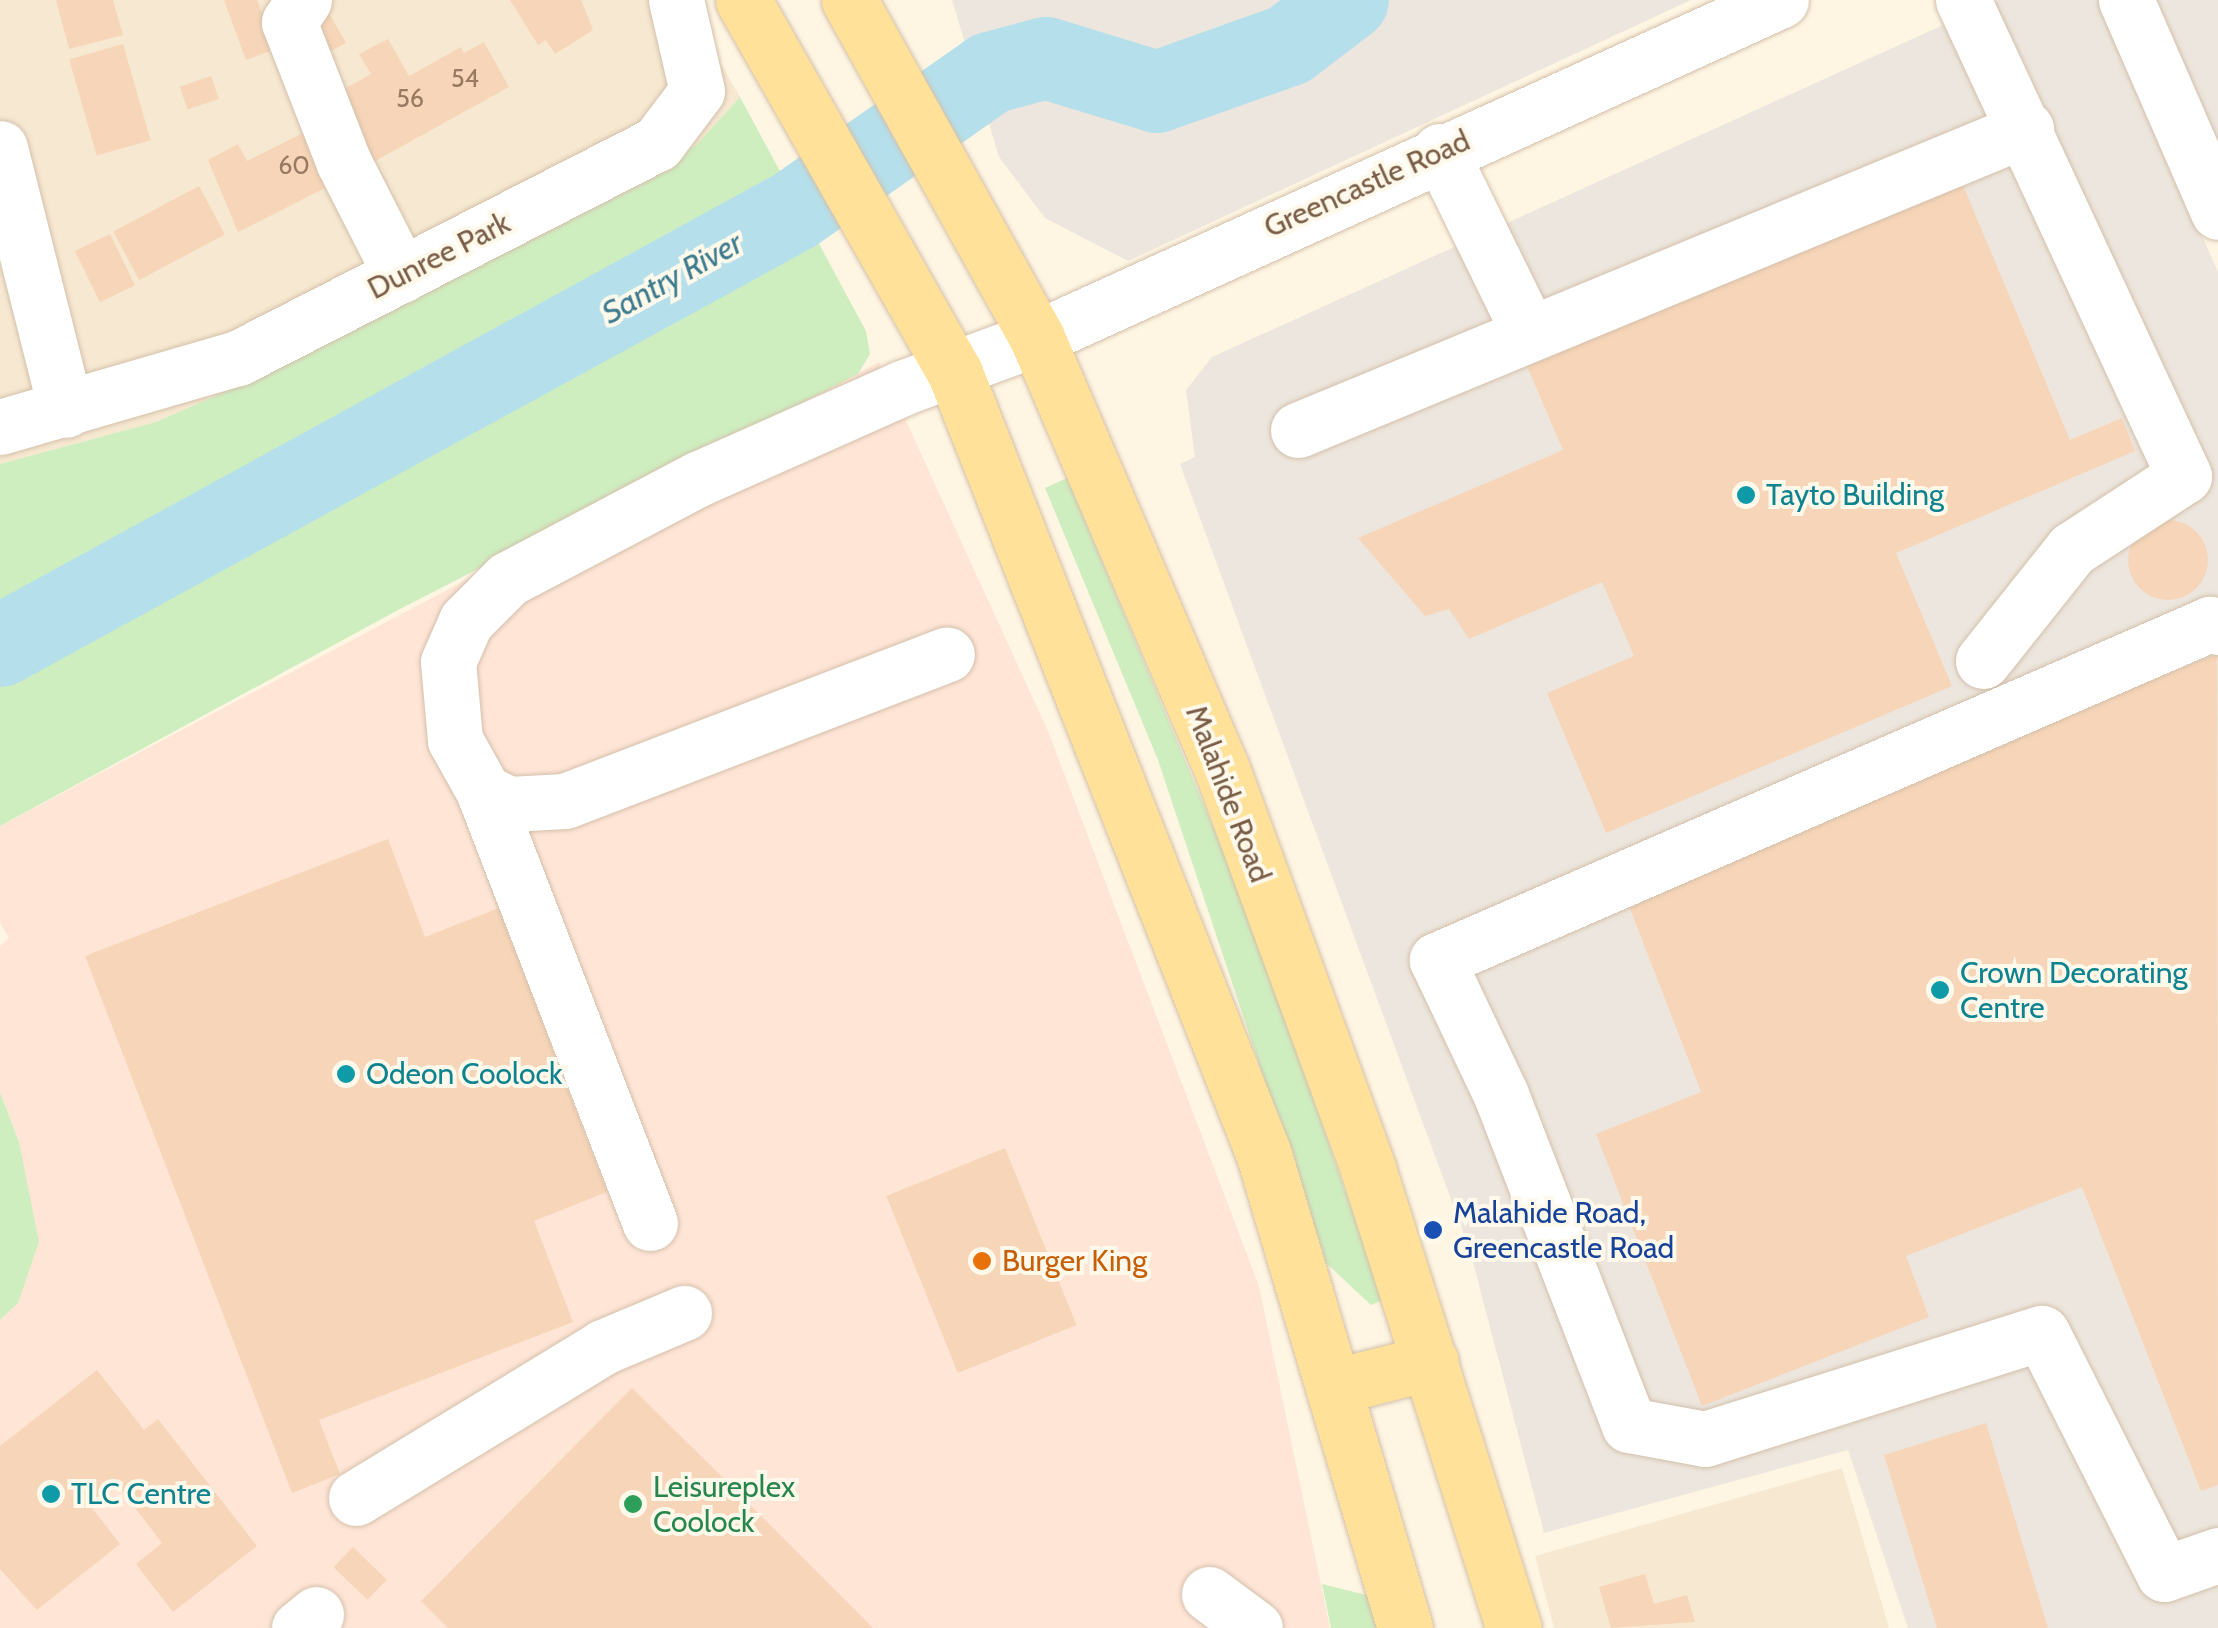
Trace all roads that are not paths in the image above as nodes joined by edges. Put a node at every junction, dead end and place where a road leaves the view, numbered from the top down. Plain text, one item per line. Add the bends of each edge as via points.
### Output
1 (676, 0) edge
2 (743, 0) edge
3 (849, 0) edge
4 (1781, 0) edge
5 (1964, 0) edge
6 (2126, 0) edge
7 (292, 7) edge
8 (2026, 129) junction
9 (0, 148) edge
10 (1440, 151) junction
11 (2218, 212) edge
12 (402, 275) junction
13 (1528, 333) junction
14 (1037, 338) junction
15 (955, 373) junction
16 (66, 410) junction
17 (0, 427) edge
18 (1298, 430) dead end
19 (2218, 627) edge
20 (947, 654) dead end
21 (1983, 662) dead end
22 (484, 792) junction
23 (650, 1223) dead end
24 (684, 1313) dead end
25 (1431, 1362) junction
26 (1333, 1388) junction
27 (356, 1498) dead end
28 (2218, 1554) edge
29 (1209, 1594) dead end
30 (1255, 1628) edge
31 (1405, 1628) edge
32 (1514, 1628) edge

1 - 12 street, Dunree Park via 697,91 657,144
2 - 15 main road
3 - 14 main road, Malahide Road
4 - 10 street, Greencastle Road
5 - 8 street
6 - 11 street
7 - 12 street via 344,163
8 - 13 street
8 - 21 street via 2184,476 2072,548
9 - 16 street
10 - 13 street
10 - 14 street, Greencastle Road
12 - 16 street, Dunree Park via 238,358
13 - 18 street
14 - 15 street, Greencastle Road
14 - 25 main road, Malahide Road via 1222,772
15 - 22 street, Greencastle Road via 902,388 698,479 508,579 466,622 448,662 455,740
15 - 26 main road via 1264,1155
16 - 17 street, Dunree Park
19 - 28 street via 2210,624 1437,960 1501,1095 1629,1424 1705,1440 2042,1333 2164,1574
20 - 22 street via 565,801 509,804
22 - 23 street, Greencastle Road
24 - 27 street via 603,1347
25 - 26 main road
25 - 32 main road, Malahide Road
26 - 31 main road
29 - 30 street

